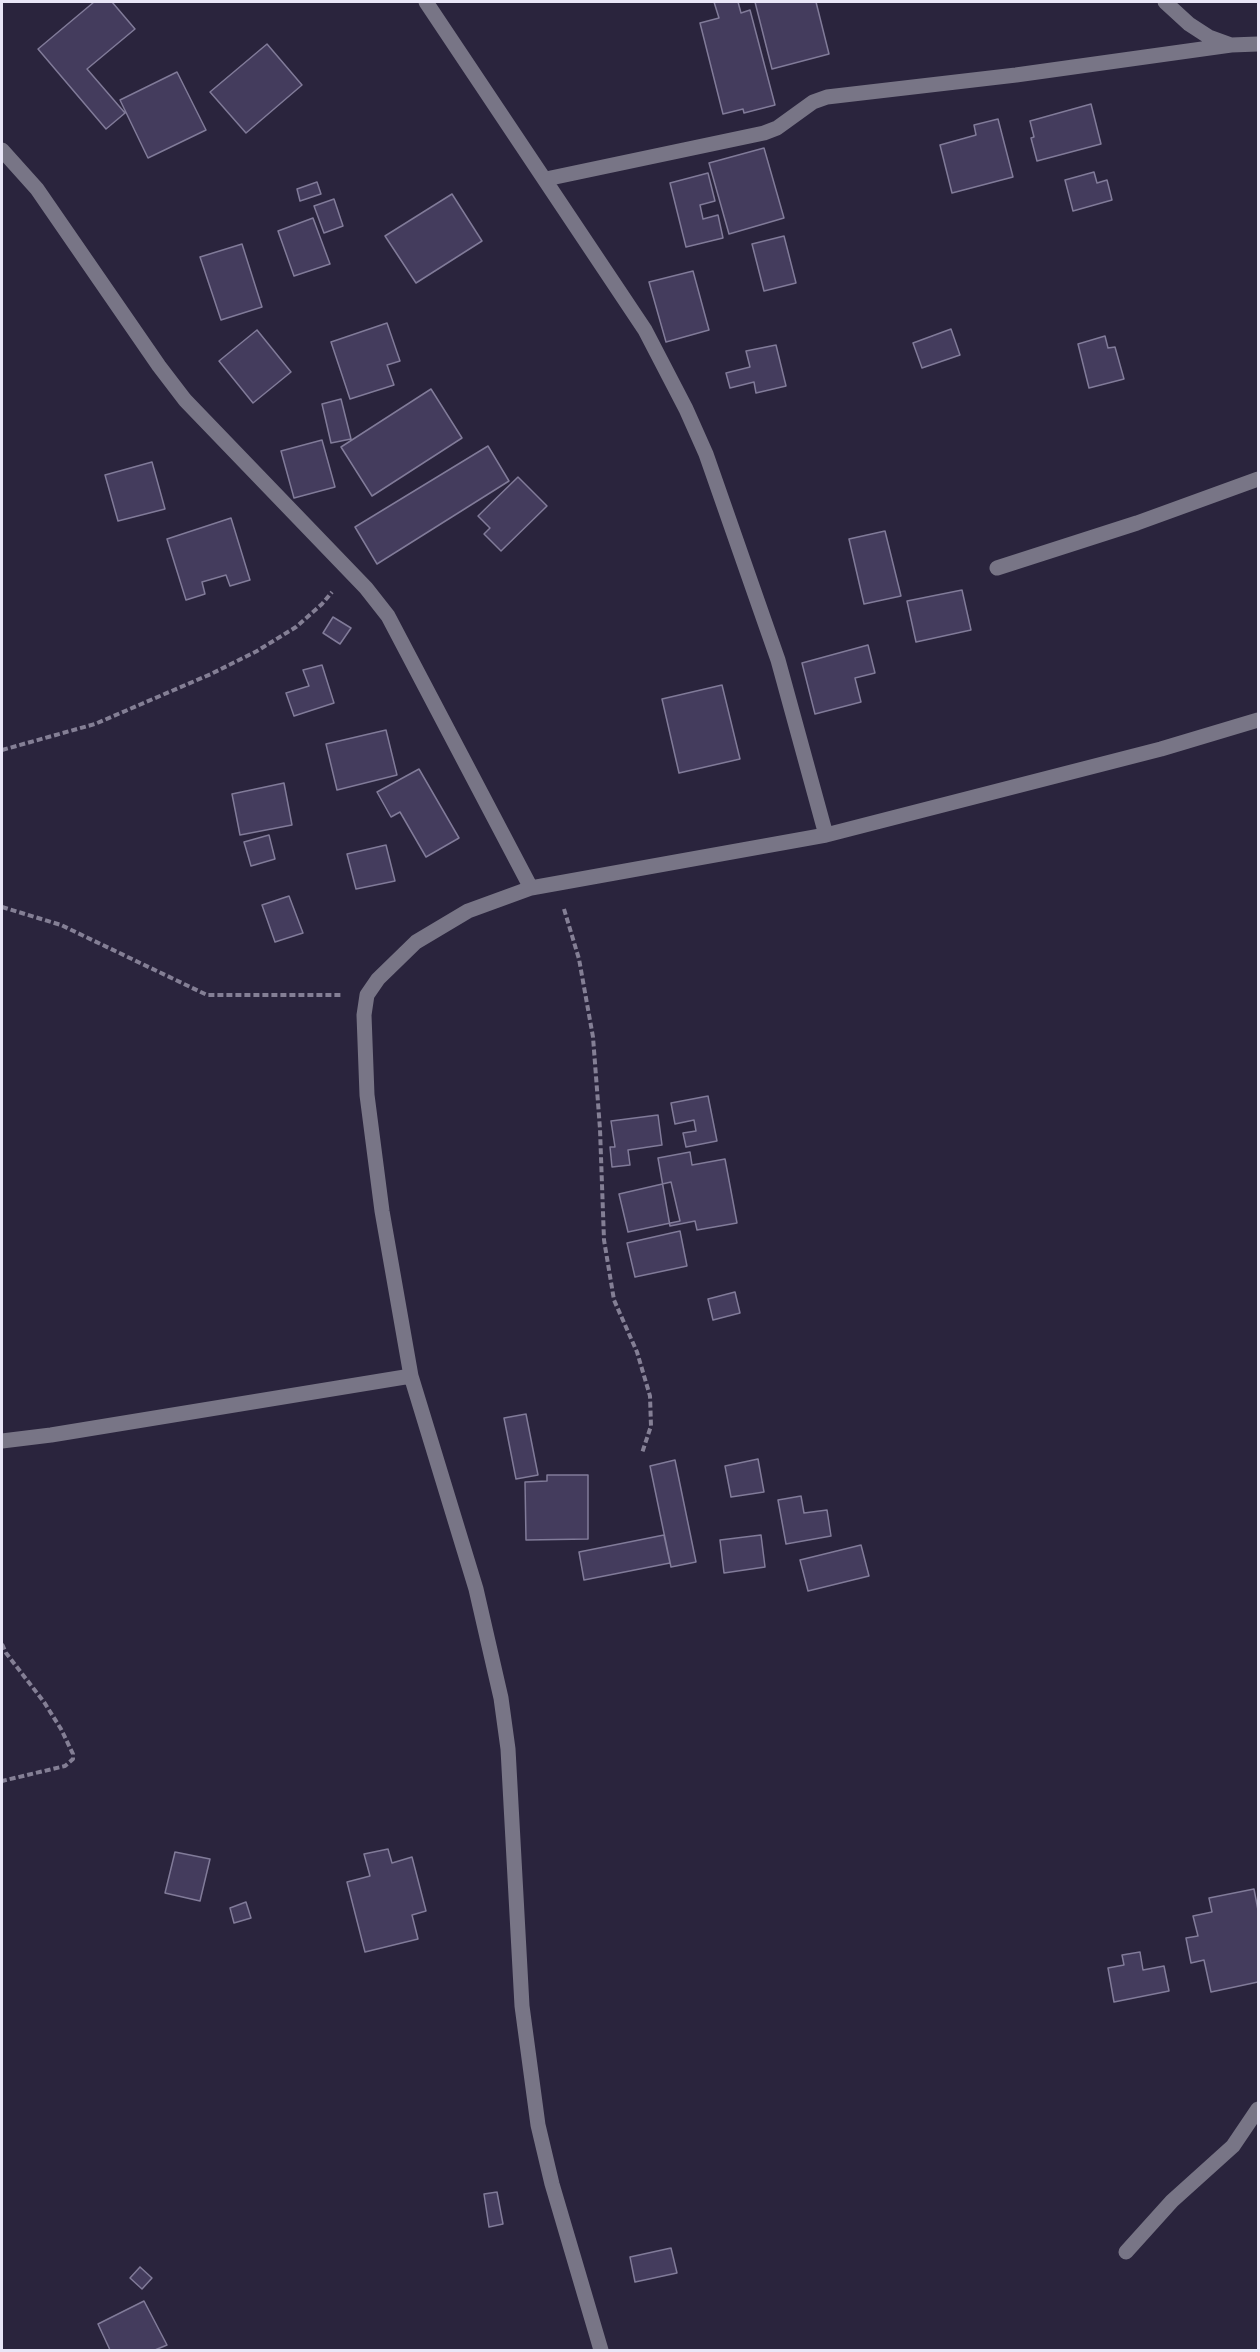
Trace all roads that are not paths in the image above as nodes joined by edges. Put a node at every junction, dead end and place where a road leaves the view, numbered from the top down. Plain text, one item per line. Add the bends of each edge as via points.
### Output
1 (426, 2) edge
2 (1165, 2) edge
3 (1258, 44) edge
4 (1231, 45) junction
5 (2, 150) edge
6 (546, 179) junction
7 (1258, 479) edge
8 (997, 568) dead end
9 (1258, 720) edge
10 (826, 835) junction
11 (531, 888) junction
12 (411, 1376) junction
13 (2, 1441) edge
14 (1258, 2109) edge
15 (1126, 2252) dead end
16 (600, 2350) edge

1 - 6 street
2 - 4 street via 1189,24
3 - 4 street
4 - 6 street via 827,97 764,132
5 - 11 street via 37,189 185,400 366,588 393,625
6 - 10 street via 645,330 706,454 778,660
7 - 8 street
9 - 10 street via 1161,749
10 - 11 street
11 - 12 street via 468,911 416,942 378,978 367,995 367,1095 382,1211
12 - 13 street
12 - 16 street via 477,1589 501,1698 508,1749 522,2006 538,2125
14 - 15 street via 1233,2146 1172,2200

